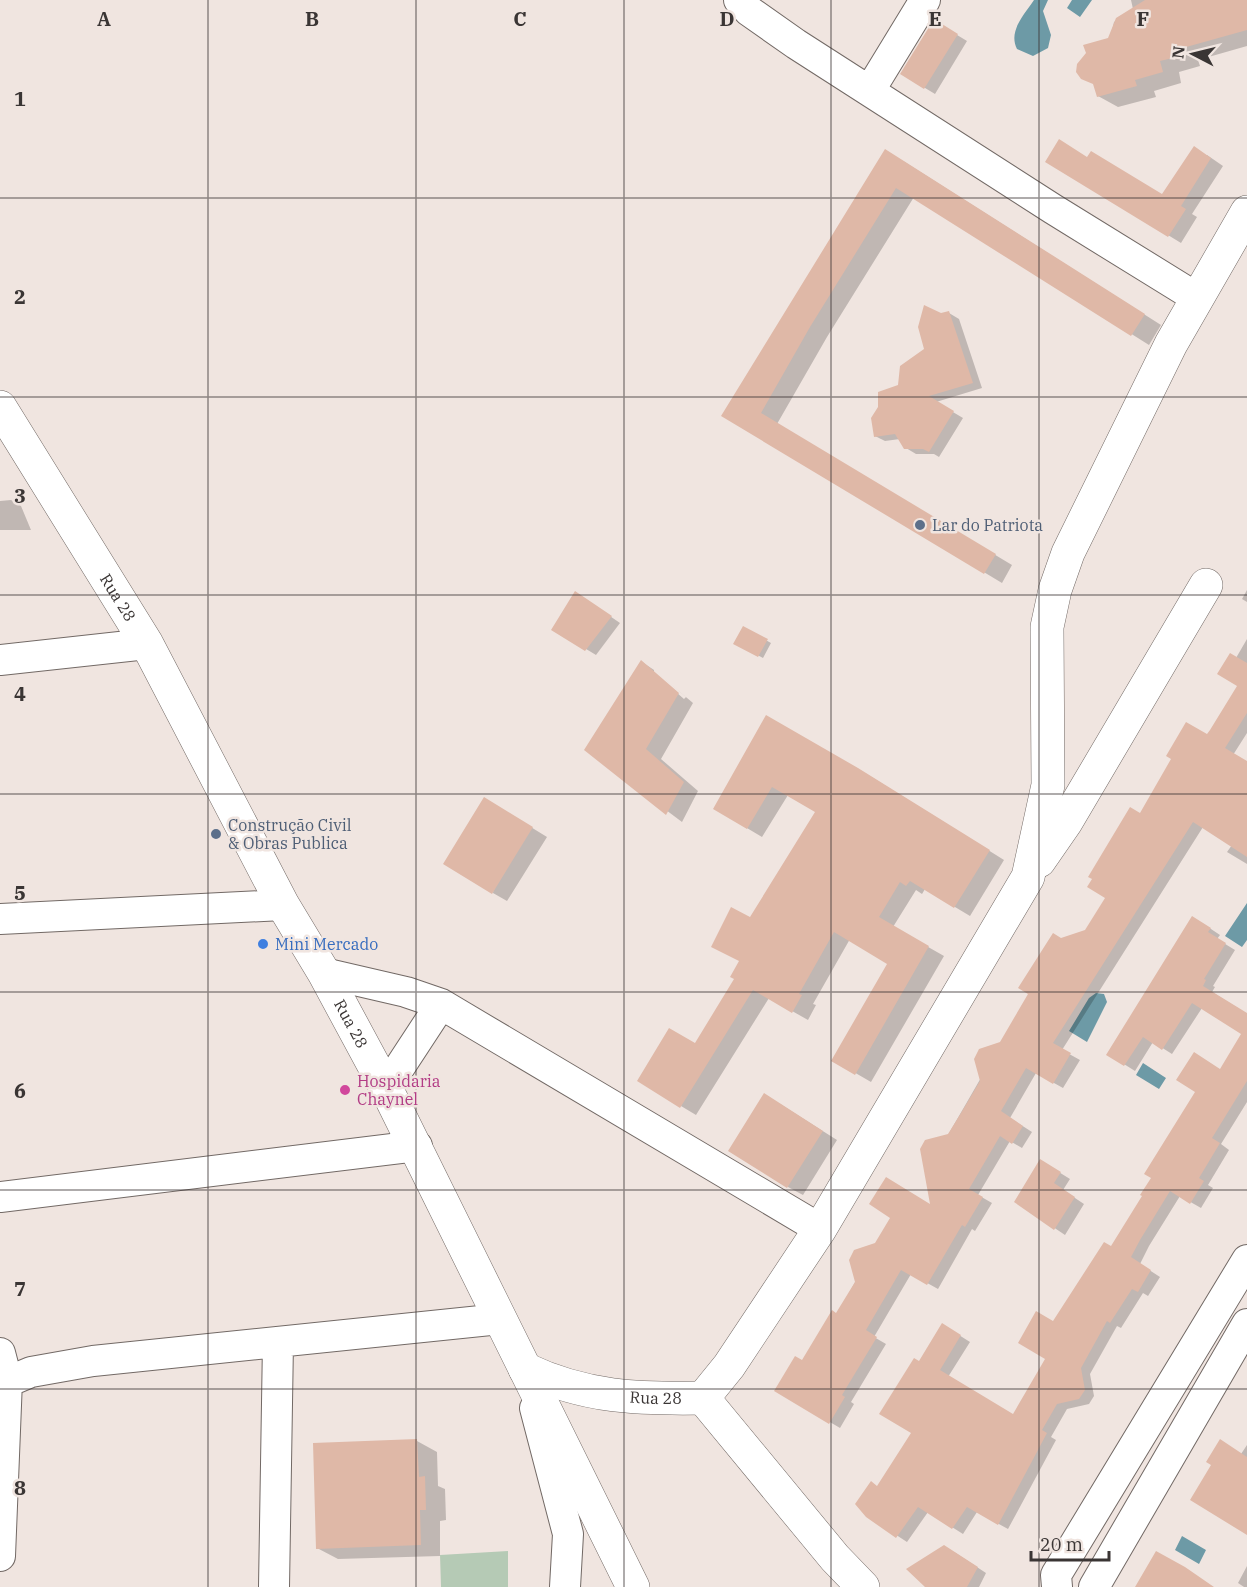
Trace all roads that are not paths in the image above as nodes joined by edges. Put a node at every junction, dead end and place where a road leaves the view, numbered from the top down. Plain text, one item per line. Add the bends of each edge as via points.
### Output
1 (739, 0) edge
2 (925, 0) edge
3 (870, 90) junction
4 (1247, 212) edge
5 (1197, 298) junction
6 (3, 419) edge
7 (1206, 585) dead end
8 (147, 644) junction
9 (0, 660) edge
10 (1046, 752) junction
11 (1102, 762) junction
12 (1028, 877) junction
13 (283, 905) junction
14 (0, 919) edge
15 (324, 973) junction
16 (441, 1004) junction
17 (386, 1088) junction
18 (417, 1146) junction
19 (0, 1197) edge
20 (820, 1229) junction
21 (1247, 1260) edge
22 (500, 1319) junction
23 (1247, 1324) edge
24 (278, 1342) junction
25 (525, 1369) junction
26 (2, 1372) edge
27 (703, 1398) junction
28 (0, 1556) edge
29 (274, 1587) edge
30 (565, 1587) edge
31 (633, 1587) edge
32 (863, 1587) edge
33 (1057, 1587) edge
34 (1094, 1587) edge

1 - 3 street via 786,38
2 - 3 street
3 - 5 street
4 - 5 street
5 - 10 street via 1068,553 1055,590 1047,627
6 - 8 street, Rua 28
7 - 11 street
8 - 9 street
8 - 13 street, Rua 28
10 - 11 street via 1059,770 1071,775 1086,774
10 - 12 street via 1048,784
11 - 12 street
12 - 20 street
13 - 14 street
13 - 15 street, Rua 28
15 - 16 street
15 - 17 street, Rua 28
16 - 17 street
16 - 20 street
17 - 18 street, Rua 28
18 - 19 street
18 - 22 street, Rua 28
20 - 27 street via 729,1366
21 - 33 street via 1056,1575
22 - 24 street
22 - 25 street, Rua 28
23 - 34 street
24 - 26 street via 93,1361 31,1372
24 - 29 street
25 - 27 street, Rua 28 via 578,1389 612,1396
25 - 30 street via 568,1534
25 - 31 street
26 - 28 street
27 - 32 street, Rua 28

